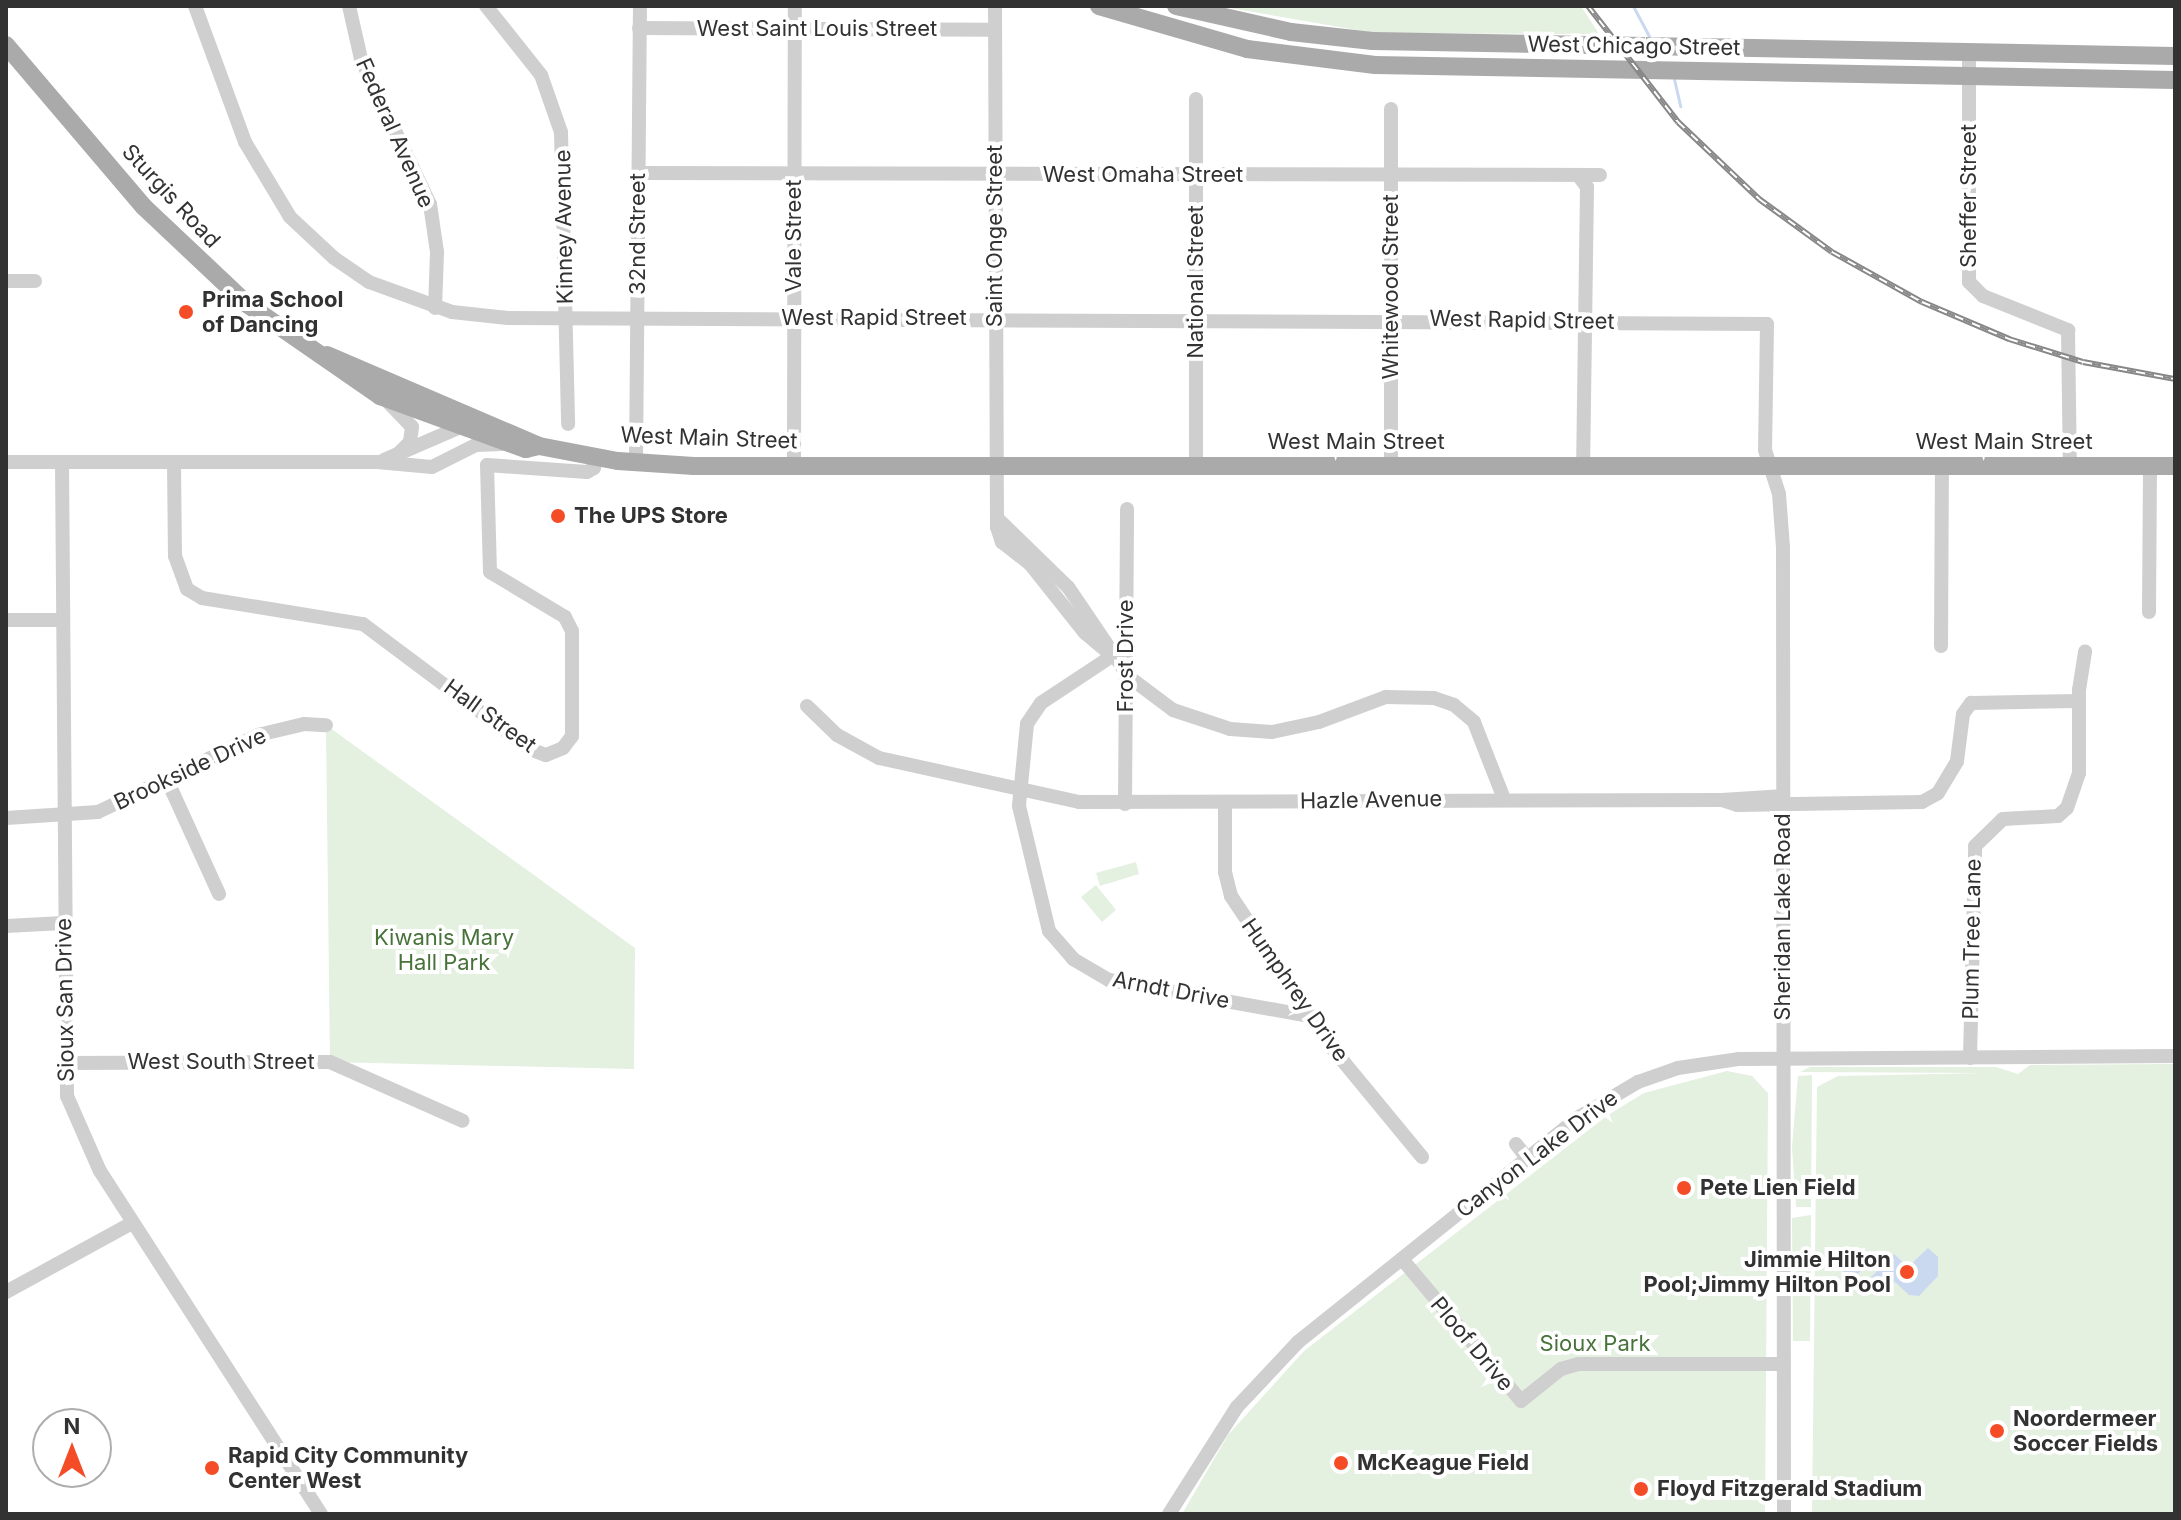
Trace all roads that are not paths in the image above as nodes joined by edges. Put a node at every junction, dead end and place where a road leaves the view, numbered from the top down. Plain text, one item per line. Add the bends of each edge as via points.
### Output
1 (195, 6) edge
2 (349, 6) edge
3 (486, 6) edge
4 (640, 6) edge
5 (795, 6) edge
6 (995, 6) edge
7 (1099, 6) edge
8 (1176, 6) edge
9 (639, 28) junction
10 (795, 29) junction
11 (995, 30) junction
12 (6, 45) edge
13 (1969, 51) junction
14 (2175, 53) edge
15 (2036, 54) junction
16 (2077, 54) junction
17 (1969, 76) junction
18 (2175, 80) edge
19 (1196, 99) dead end
20 (1391, 109) dead end
21 (639, 173) junction
22 (794, 174) junction
23 (995, 174) junction
24 (1196, 175) junction
25 (1391, 175) junction
26 (1578, 175) junction
27 (1600, 175) dead end
28 (6, 281) edge
29 (35, 281) dead end
30 (435, 308) junction
31 (566, 318) junction
32 (638, 318) junction
33 (794, 318) junction
34 (995, 318) junction
35 (1195, 318) junction
36 (1392, 319) junction
37 (1584, 322) junction
38 (1767, 324) joint
39 (324, 354) junction
40 (380, 396) junction
41 (448, 407) junction
42 (568, 424) dead end
43 (458, 427) junction
44 (534, 443) junction
45 (510, 445) junction
46 (596, 458) junction
47 (393, 459) junction
48 (6, 462) edge
49 (62, 462) junction
50 (377, 462) junction
51 (636, 462) junction
52 (174, 463) junction
53 (794, 465) junction
54 (1583, 465) junction
55 (535, 466) junction
56 (996, 466) junction
57 (1196, 466) junction
58 (1391, 466) junction
59 (1942, 466) junction
60 (2150, 466) junction
61 (2175, 466) edge
62 (432, 467) junction
63 (1771, 467) junction
64 (2070, 467) junction
65 (1127, 509) dead end
66 (2149, 612) dead end
67 (6, 620) edge
68 (63, 620) junction
69 (1941, 646) dead end
70 (2085, 651) dead end
71 (1112, 656) junction
72 (1126, 674) junction
73 (2079, 701) junction
74 (807, 706) dead end
75 (326, 725) dead end
76 (168, 782) junction
77 (1021, 791) junction
78 (1504, 799) junction
79 (1783, 801) junction
80 (1225, 802) junction
81 (1125, 804) junction
82 (6, 818) edge
83 (63, 818) junction
84 (219, 894) dead end
85 (63, 923) junction
86 (6, 926) edge
87 (1310, 1016) junction
88 (2175, 1056) edge
89 (1782, 1058) junction
90 (1970, 1058) junction
91 (64, 1063) junction
92 (463, 1121) dead end
93 (1542, 1126) dead end
94 (1551, 1139) junction
95 (1516, 1144) dead end
96 (1422, 1157) dead end
97 (1527, 1158) junction
98 (132, 1223) junction
99 (1402, 1259) junction
100 (6, 1292) edge
101 (1784, 1364) junction
102 (321, 1514) edge
103 (1169, 1514) edge
104 (1784, 1514) edge

1 - 30 street, West Rapid Street via 245,142 290,217 349,269
2 - 30 street, Federal Avenue via 361,59 430,204 437,252
3 - 31 street, Kinney Avenue via 531,58 557,118 565,160
4 - 9 street, 32nd Street
5 - 10 street, Vale Street
6 - 11 street, Saint Onge Street
7 - 17 main road, West Chicago Street via 1214,41 1302,58 1570,70
8 - 13 main road, West Chicago Street via 1259,27 1345,39
9 - 10 street, West Saint Louis Street
9 - 21 street, 32nd Street
10 - 11 street, West Saint Louis Street
10 - 22 street, Vale Street
11 - 23 street, Saint Onge Street
12 - 39 main road, Sturgis Road via 193,257 274,325
13 - 15 main road, West Chicago Street
13 - 17 street, Sheffer Street
14 - 15 main road
14 - 16 main road, West Chicago Street
15 - 16 main road, West Chicago Street
16 - 17 main road via 2036,61 1990,60
17 - 18 main road, West Chicago Street
17 - 64 street, Sheffer Street via 1969,282 1983,296 2068,330
19 - 24 street, National Street
20 - 25 street, Whitewood Street
21 - 22 street, West Omaha Street
21 - 32 street, 32nd Street
22 - 23 street, West Omaha Street
22 - 33 street, Vale Street
23 - 24 street, West Omaha Street
23 - 34 street, Saint Onge Street
24 - 25 street, West Omaha Street
24 - 35 street, National Street
25 - 26 street, West Omaha Street
25 - 36 street, Whitewood Street
26 - 27 street, West Omaha Street
26 - 37 street via 1587,187
28 - 29 street
30 - 31 street, West Rapid Street via 488,317
31 - 32 street, West Rapid Street
31 - 42 street, Kinney Avenue
32 - 33 street, West Rapid Street
32 - 51 street, 32nd Street
33 - 34 street, West Rapid Street
33 - 53 street, Vale Street
34 - 35 street, West Rapid Street
34 - 56 street, Saint Onge Street
35 - 36 street, West Rapid Street
35 - 57 street, National Street
36 - 37 street, West Rapid Street
36 - 58 street, Whitewood Street
37 - 38 street, West Rapid Street
37 - 54 street
38 - 63 street, Sheridan Lake Road via 1765,450
39 - 40 main road, Sturgis Road
39 - 41 main road, Sturgis Road
40 - 43 main road, Sturgis Road
40 - 47 street via 412,427 410,442
41 - 43 street
41 - 44 main road, Sturgis Road
43 - 44 street, West Main Street via 471,424
43 - 45 main road, Sturgis Road
43 - 47 street
43 - 62 street via 455,448
44 - 45 main road, West Main Street
44 - 46 main road, West Main Street
44 - 55 street
45 - 62 street, West Main Street via 476,445
46 - 51 main road, West Main Street
46 - 55 street, Hall Street via 591,472
47 - 50 street
48 - 49 street
49 - 52 street
49 - 68 street, Sioux San Drive
50 - 52 street
50 - 62 street
51 - 53 main road, West Main Street
52 - 55 street, Hall Street via 175,556 187,589 202,598 363,624 530,749 546,755 563,748 572,736 570,625 559,613 493,577 487,561 487,465
53 - 56 main road, West Main Street
54 - 58 main road, West Main Street
54 - 63 main road, West Main Street
56 - 57 main road, West Main Street
56 - 71 street, Saint Onge Street via 997,512 1008,534 1042,556 1087,610
57 - 58 main road, West Main Street
59 - 63 main road, West Main Street
59 - 64 main road, West Main Street
59 - 69 street
60 - 61 main road, West Main Street
60 - 64 main road, West Main Street
60 - 66 street
63 - 79 street, Sheridan Lake Road via 1782,522
65 - 72 street, Frost Drive
67 - 68 street
68 - 83 street, Sioux San Drive
70 - 73 street, Plum Tree Lane
71 - 72 street
71 - 77 street, Arndt Drive via 1033,710
72 - 78 street via 1173,710 1244,731 1305,726 1397,695 1444,701 1478,728
72 - 81 street, Frost Drive
73 - 79 street, Hazle Avenue via 1971,703 1963,714 1953,770 1938,793 1922,802
73 - 90 street, Plum Tree Lane via 2079,773 2067,808 2058,816 2011,816 1975,846
74 - 77 street, Hazle Avenue via 829,729 871,755
75 - 76 street, Brookside Drive via 267,732
76 - 83 street, Brookside Drive via 118,805
76 - 84 street
77 - 81 street, Hazle Avenue
77 - 87 street, Arndt Drive via 1020,813 1042,913 1054,940 1073,959 1121,983
78 - 79 street, Hazle Avenue
78 - 80 street, Hazle Avenue
79 - 89 street, Sheridan Lake Road
80 - 81 street, Hazle Avenue
80 - 87 street, Humphrey Drive via 1229,891
82 - 83 street, Brookside Drive
83 - 85 street, Sioux San Drive
85 - 86 street
85 - 91 street, Sioux San Drive
87 - 96 street, Humphrey Drive
88 - 90 street, Canyon Lake Drive
89 - 90 street, Canyon Lake Drive
89 - 94 street, Canyon Lake Drive via 1723,1060 1666,1071 1607,1098
89 - 101 street, Sheridan Lake Road
91 - 92 street, West South Street via 330,1062
91 - 98 street, Sioux San Drive via 76,1126
93 - 94 street
94 - 97 street, Canyon Lake Drive
95 - 97 street
97 - 99 street, Canyon Lake Drive
98 - 100 street
98 - 102 street, Sioux San Drive
99 - 101 street, Ploof Drive via 1521,1401 1561,1369 1578,1364
99 - 103 street, Canyon Lake Drive via 1266,1373 1218,1432
101 - 104 street, Sheridan Lake Road

